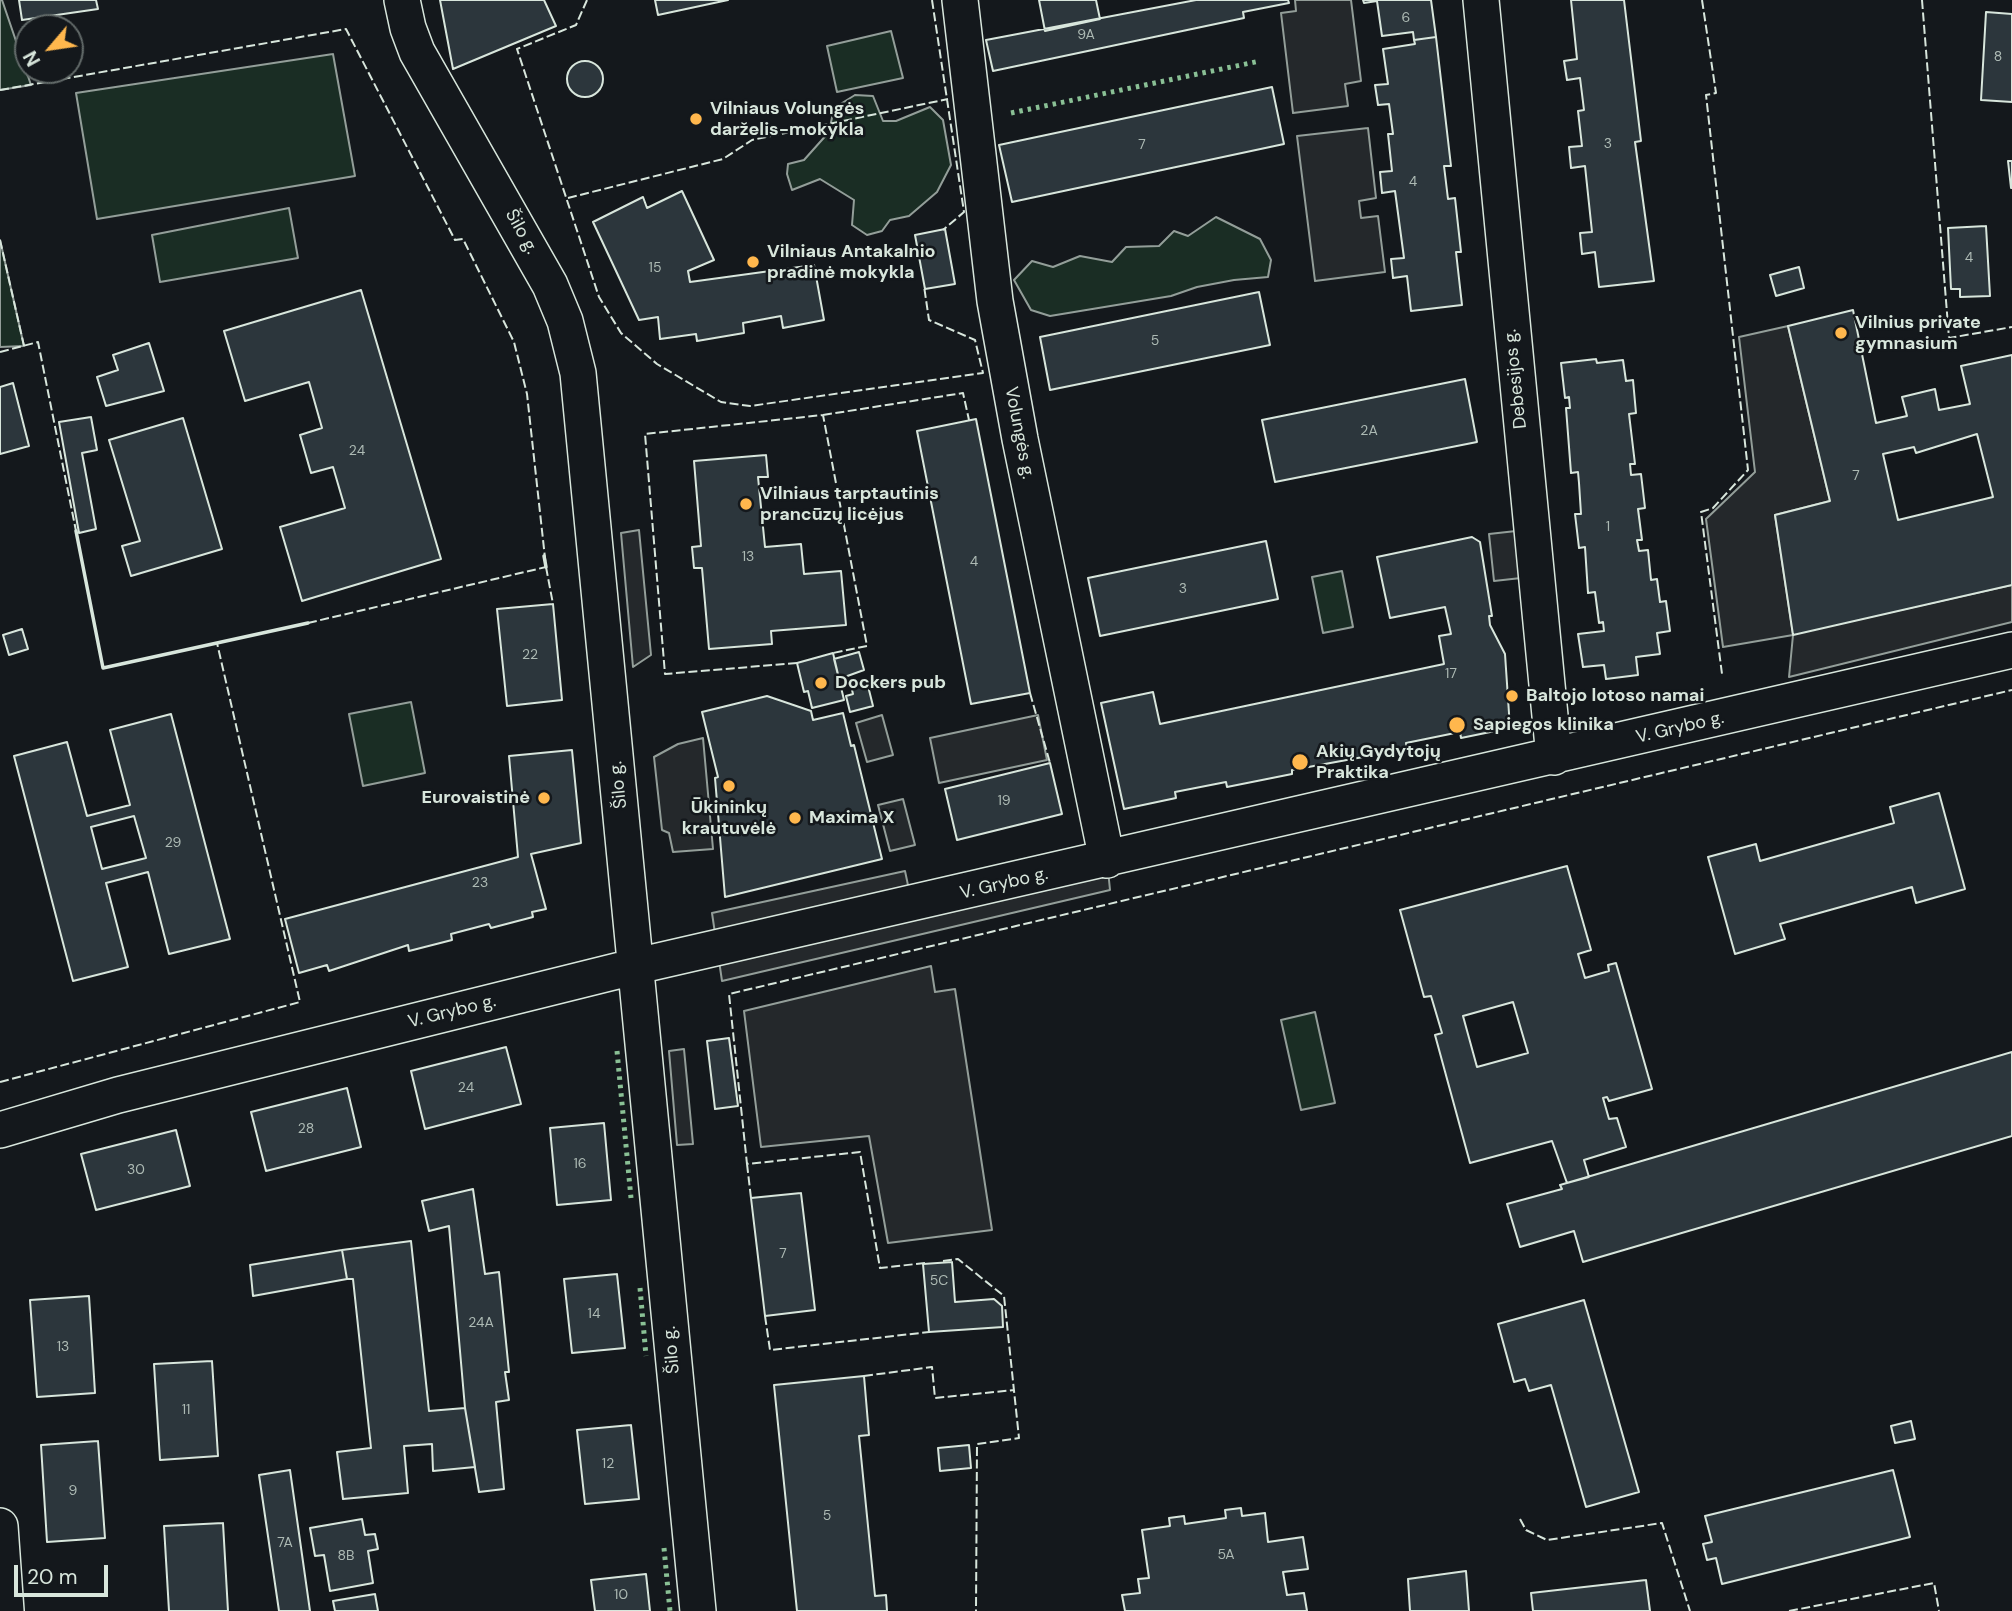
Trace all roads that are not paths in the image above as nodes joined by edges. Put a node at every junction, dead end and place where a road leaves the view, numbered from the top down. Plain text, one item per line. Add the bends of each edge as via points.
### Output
1 (402, 0) edge
2 (960, 0) edge
3 (1481, 0) edge
4 (2012, 650) edge
5 (1555, 757) junction
6 (1107, 860) junction
7 (637, 967) junction
8 (0, 1130) edge
9 (0, 1525) edge
10 (6, 1611) edge
11 (698, 1611) edge

1 - 7 street, Šilo g. via 417,52 550,285 568,334 584,423
2 - 6 street, Volungės g. via 995,301
3 - 5 street, Debesijos g.
4 - 5 street, V. Grybo g.
5 - 6 street, V. Grybo g.
6 - 7 street, V. Grybo g.
7 - 8 street, V. Grybo g. via 118,1096
7 - 11 street, Šilo g.
9 - 10 street

